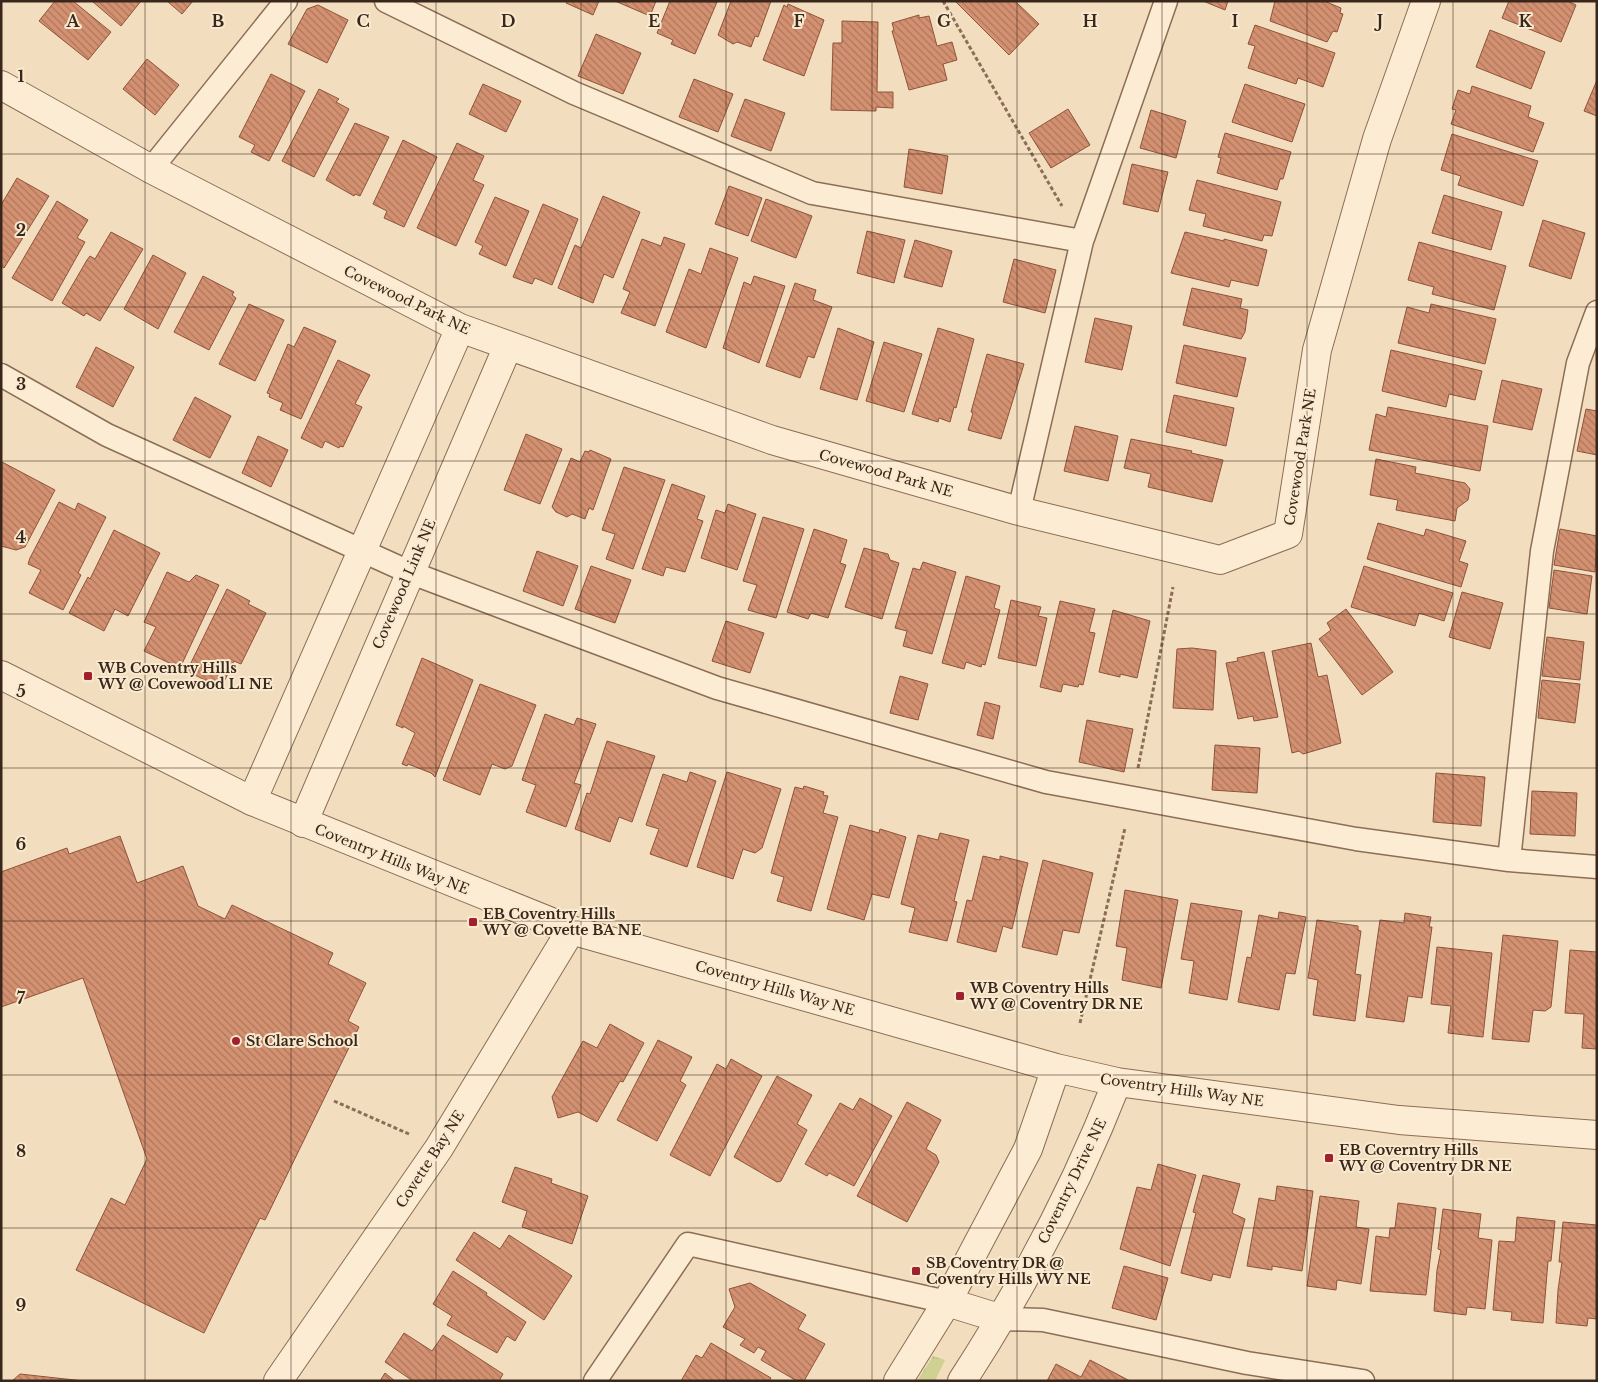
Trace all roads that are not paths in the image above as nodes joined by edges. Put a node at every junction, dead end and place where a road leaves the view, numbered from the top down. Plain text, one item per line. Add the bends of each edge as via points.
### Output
1 (286, 1) edge
2 (386, 1) edge
3 (1166, 1) edge
4 (1426, 1) edge
5 (1, 85) edge
6 (151, 169) junction
7 (1082, 241) junction
8 (1597, 312) edge
9 (460, 328) junction
10 (508, 346) junction
11 (1, 375) edge
12 (1019, 511) junction
13 (363, 550) junction
14 (409, 572) junction
15 (1, 675) edge
16 (252, 801) junction
17 (303, 823) junction
18 (1509, 860) junction
19 (1597, 867) edge
20 (571, 930) junction
21 (1056, 1068) junction
22 (1116, 1082) junction
23 (1597, 1136) edge
24 (947, 1302) junction
25 (1002, 1319) junction
26 (1245, 1372) edge
27 (278, 1381) edge
28 (595, 1381) edge
29 (898, 1381) edge
30 (962, 1381) edge
31 (1363, 1381) edge

1 - 6 lane
2 - 7 lane via 574,93 812,193
3 - 7 lane
4 - 12 street, Covewood Park NE via 1377,139 1317,350 1288,534 1220,560
5 - 6 street, Covewood Park NE
6 - 9 street, Covewood Park NE
7 - 12 lane
8 - 18 lane via 1578,363 1542,551
9 - 10 street, Covewood Park NE
9 - 13 street
10 - 12 street, Covewood Park NE via 772,440
10 - 14 street, Covewood Link NE
11 - 13 lane via 106,435
13 - 14 lane
13 - 16 street
14 - 17 street, Covewood Link NE
14 - 18 lane via 717,688 1046,782 1356,839
15 - 16 street, Coventry Hills Way NE
16 - 17 street, Coventry Hills Way NE
17 - 20 street, Coventry Hills Way NE
18 - 19 lane
20 - 21 street, Coventry Hills Way NE
20 - 27 street, Covette Bay NE via 439,1148
21 - 22 street, Coventry Hills Way NE
21 - 24 street via 1028,1150
22 - 23 street, Coventry Hills Way NE via 1399,1120
22 - 25 street, Coventry Drive NE via 1089,1152
24 - 25 street
24 - 28 lane via 688,1244
24 - 29 street
25 - 26 lane via 1043,1320
25 - 30 street, Coventry Drive NE
26 - 31 lane

